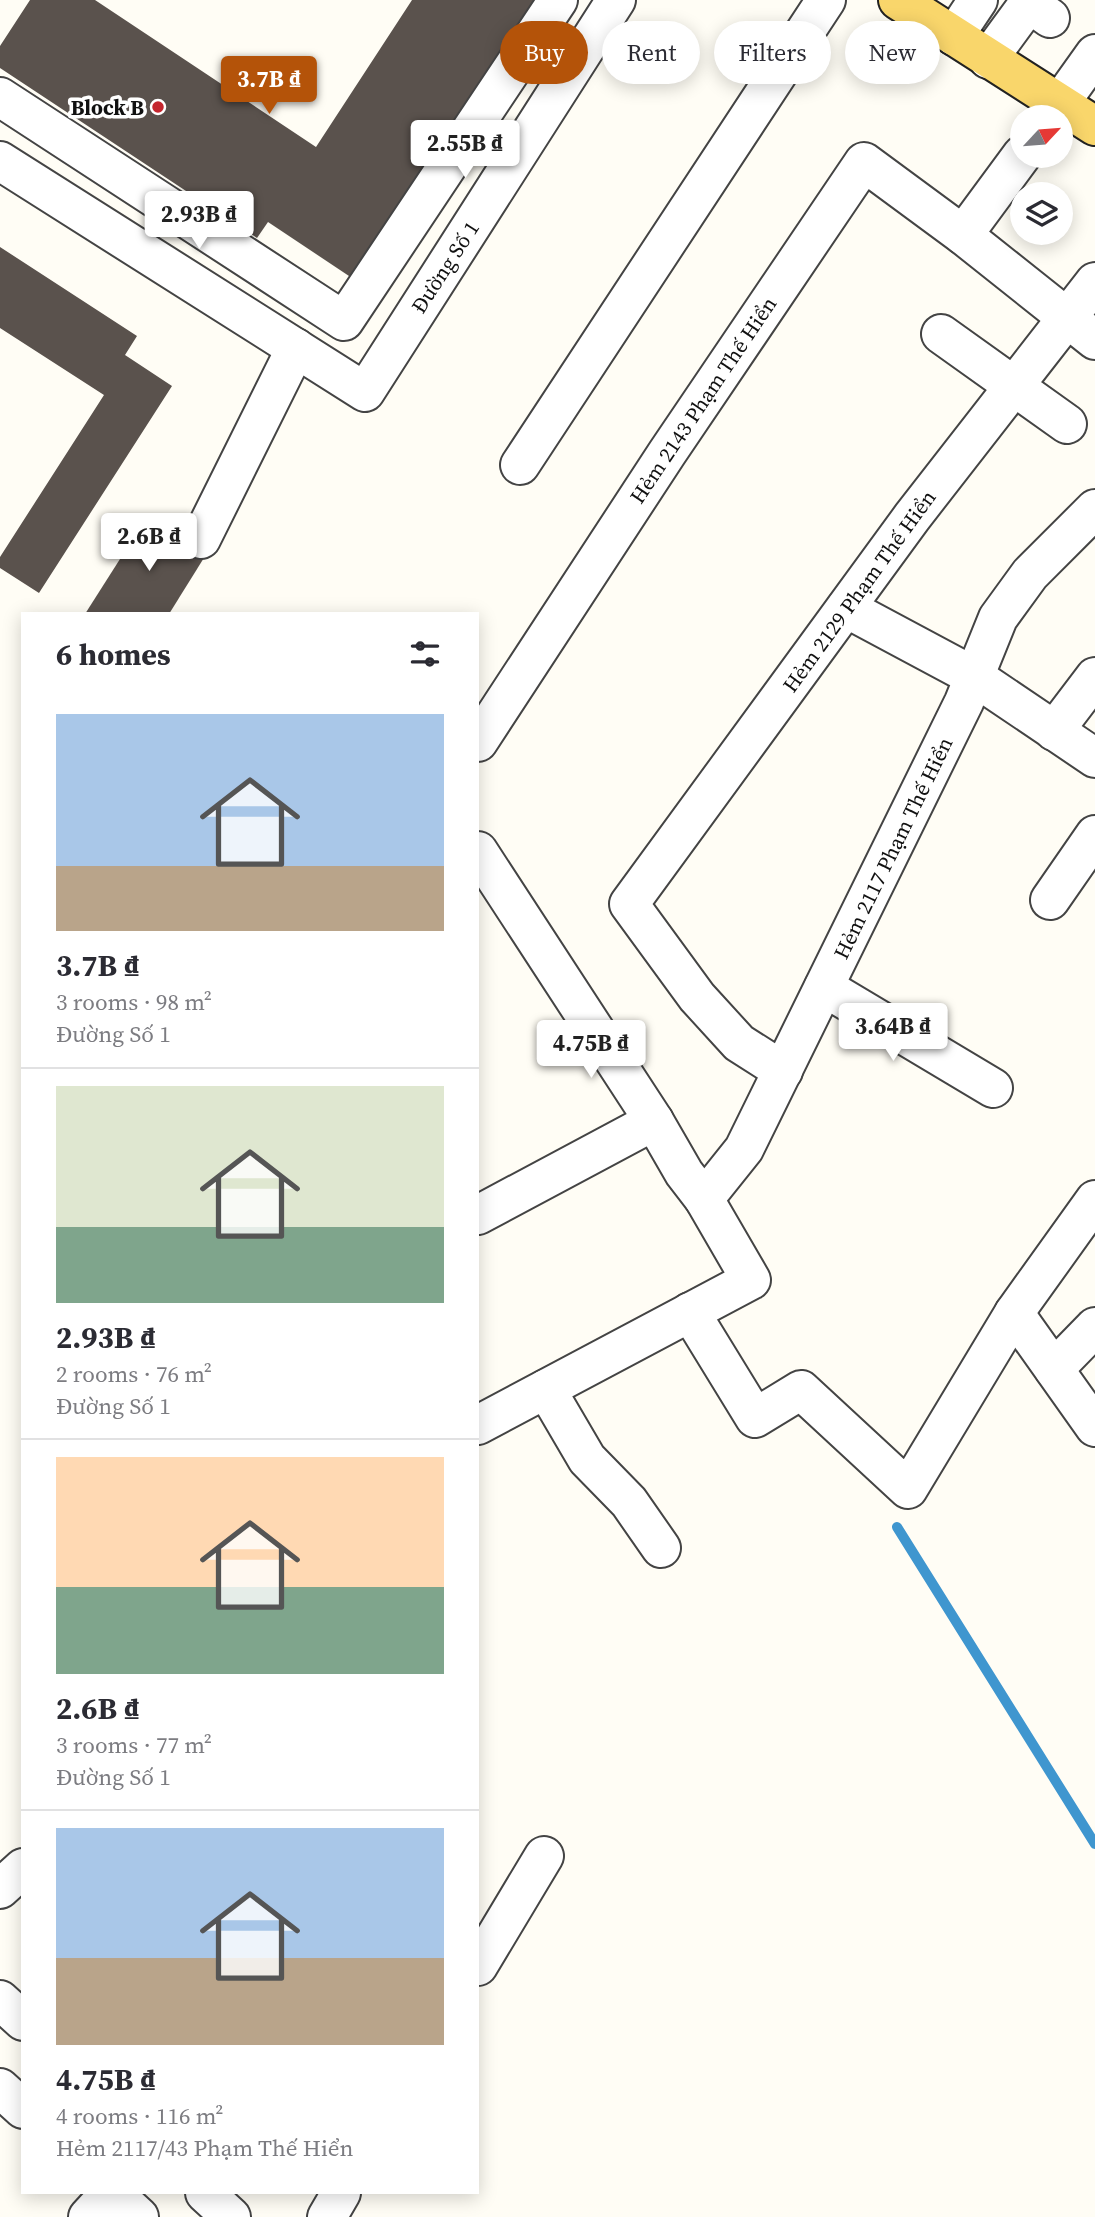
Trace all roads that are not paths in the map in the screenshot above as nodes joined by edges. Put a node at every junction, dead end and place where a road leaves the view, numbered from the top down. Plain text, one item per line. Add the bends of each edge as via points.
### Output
1 (558, 0) edge
2 (616, 0) edge
3 (826, 0) edge
4 (898, 0) edge
5 (978, 0) edge
6 (1050, 18) dead end
7 (954, 36) junction
8 (1095, 54) edge
9 (988, 59) junction
10 (0, 97) edge
11 (1047, 105) edge
12 (1059, 105) edge
13 (1073, 118) edge
14 (1095, 126) edge
15 (0, 161) edge
16 (1012, 168) edge
17 (963, 235) junction
18 (1095, 282) edge
19 (1081, 330) edge
20 (941, 334) dead end
21 (296, 348) junction
22 (1014, 386) junction
23 (1067, 424) dead end
24 (520, 465) dead end
25 (1095, 509) edge
26 (201, 539) dead end
27 (846, 608) junction
28 (975, 677) junction
29 (1095, 677) edge
30 (1054, 731) junction
31 (479, 741) edge
32 (1095, 758) edge
33 (1095, 835) edge
34 (479, 853) edge
35 (1050, 900) dead end
36 (824, 987) junction
37 (783, 1071) junction
38 (993, 1088) dead end
39 (654, 1121) junction
40 (704, 1199) junction
41 (1095, 1200) edge
42 (479, 1214) edge
43 (690, 1312) junction
44 (1014, 1313) junction
45 (1095, 1327) edge
46 (1054, 1369) junction
47 (546, 1389) junction
48 (479, 1424) edge
49 (1095, 1427) edge
50 (661, 1548) dead end
51 (544, 1856) dead end
52 (21, 1870) edge
53 (0, 1889) edge
54 (479, 1964) edge
55 (0, 2000) edge
56 (21, 2019) edge
57 (0, 2088) edge
58 (21, 2107) edge
59 (110, 2194) edge
60 (112, 2194) edge
61 (340, 2194) edge
62 (88, 2217) edge
63 (139, 2217) edge
64 (327, 2217) edge

1 - 10 street via 344,321
2 - 21 street, Đường Số 1 via 365,392
3 - 24 street
4 - 7 main road
5 - 7 street
6 - 9 street via 1029,3
7 - 9 main road
8 - 12 street
9 - 11 main road
13 - 14 main road
15 - 21 street
16 - 17 street
17 - 19 street, Hẻm 2143 Phạm Thế Hiển
17 - 31 street, Hẻm 2143 Phạm Thế Hiển via 864,162 659,464
18 - 19 street, Hẻm 2129 Phạm Thế Hiển
19 - 22 street, Hẻm 2129 Phạm Thế Hiển
20 - 22 street
21 - 26 street
22 - 23 street
22 - 27 street, Hẻm 2129 Phạm Thế Hiển
25 - 28 street, Hẻm 2117 Phạm Thế Hiển via 1030,574 998,618
27 - 28 street
27 - 37 street, Hẻm 2129 Phạm Thế Hiển via 629,904 730,1034
28 - 30 street
28 - 36 street, Hẻm 2117 Phạm Thế Hiển
29 - 30 street
30 - 32 street
33 - 35 street
34 - 39 street
36 - 37 street, Hẻm 2117 Phạm Thế Hiển
36 - 38 street
37 - 40 street, Hẻm 2117 Phạm Thế Hiển via 744,1149
39 - 40 street
39 - 42 street
40 - 43 street via 751,1280
41 - 44 street
43 - 44 street via 755,1418 801,1390 908,1489
43 - 47 street
44 - 46 street
45 - 46 street
46 - 49 street
47 - 48 street
47 - 50 street via 587,1459 629,1502
51 - 54 street
52 - 53 street
55 - 56 street
57 - 58 street
59 - 62 street
60 - 63 street
61 - 64 street

